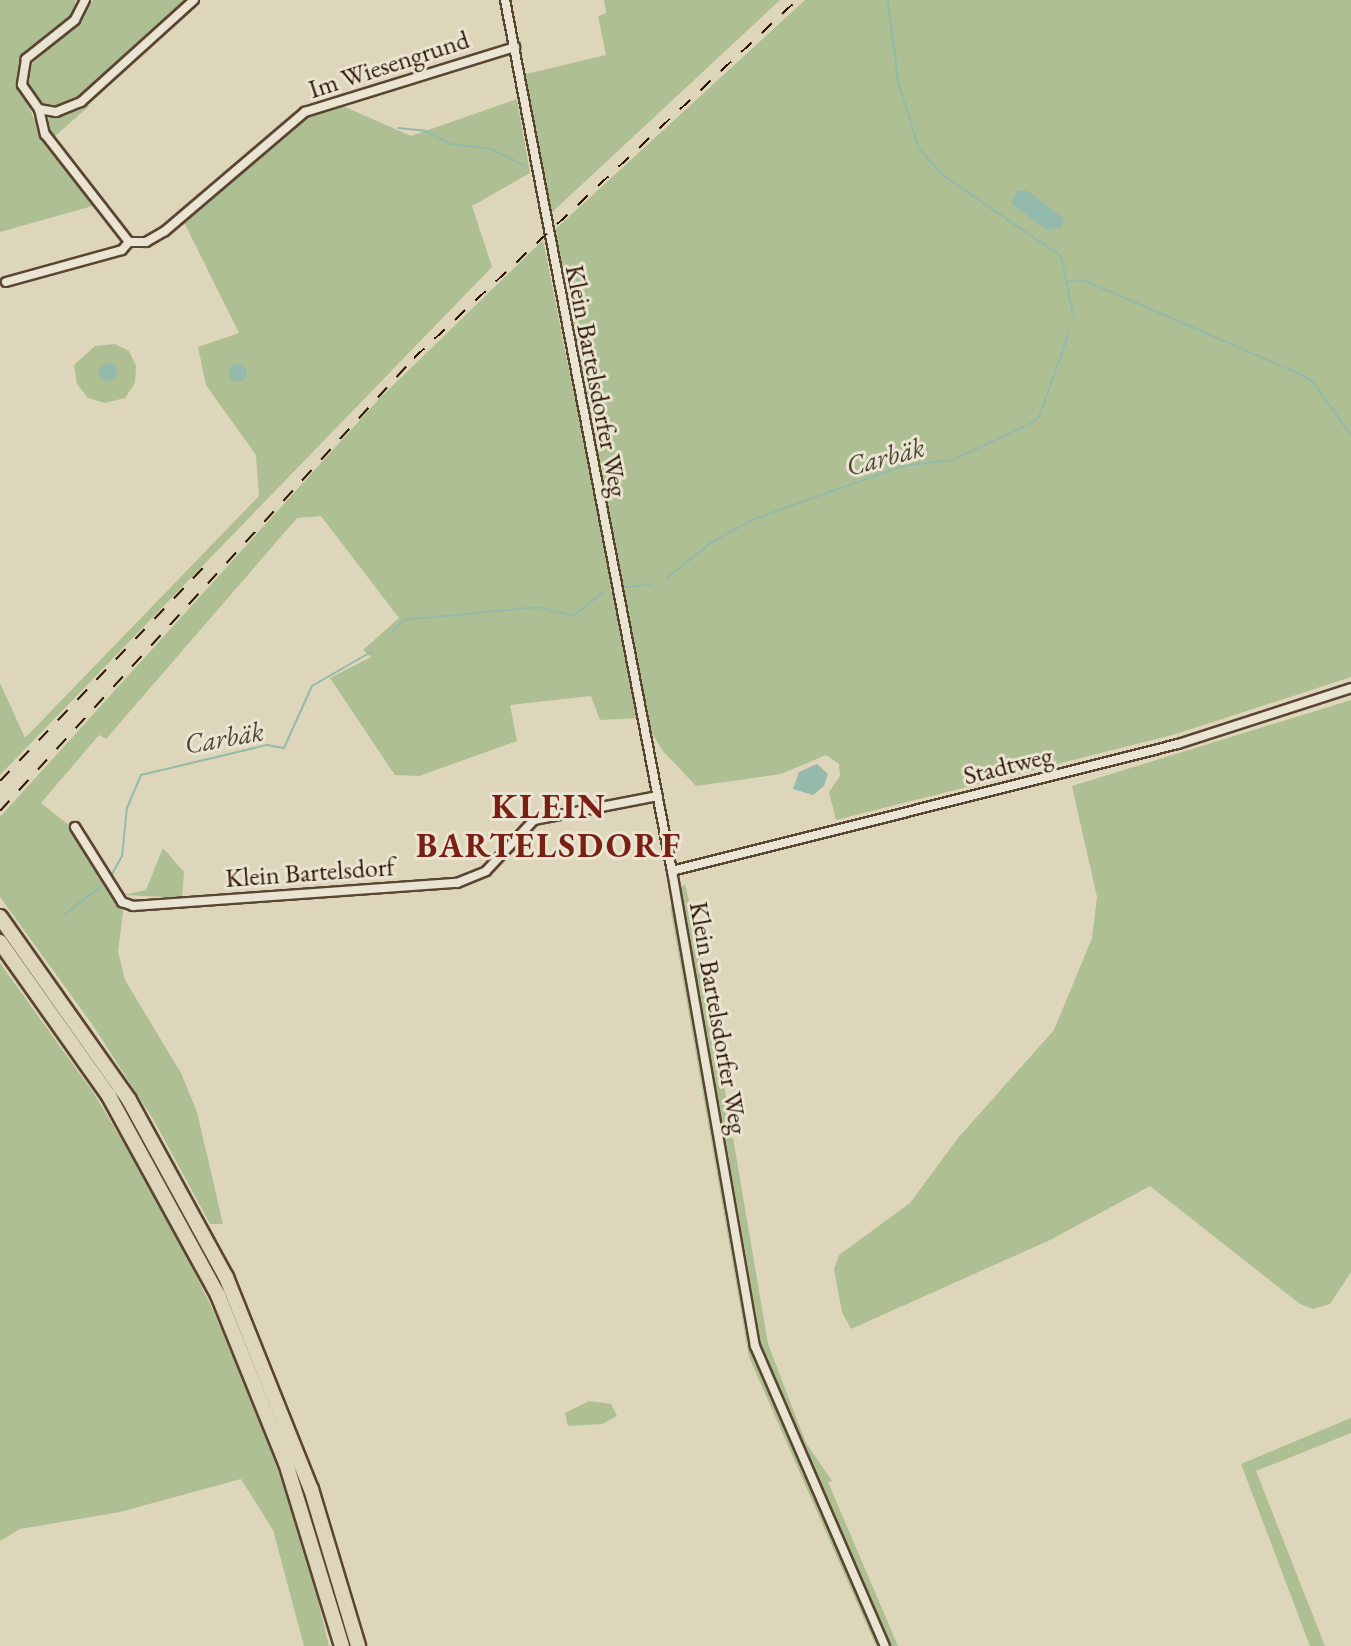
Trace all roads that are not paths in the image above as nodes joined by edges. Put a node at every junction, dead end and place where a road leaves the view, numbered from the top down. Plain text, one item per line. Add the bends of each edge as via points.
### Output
1 (83, 0) edge
2 (194, 0) edge
3 (505, 0) edge
4 (515, 47) junction
5 (39, 109) junction
6 (129, 242) junction
7 (6, 282) dead end
8 (1351, 688) edge
9 (658, 796) junction
10 (75, 827) dead end
11 (672, 871) junction
12 (0, 917) edge
13 (0, 942) edge
14 (342, 1646) edge
15 (358, 1646) edge
16 (885, 1646) edge

1 - 5 street via 80,11 26,59 22,85
2 - 5 street via 81,102 56,112
3 - 4 street, Klein Bartelsdorfer Weg
4 - 6 street, Im Wiesengrund via 305,112 165,231 146,242
4 - 9 street, Klein Bartelsdorfer Weg via 534,172
5 - 6 street via 45,134
6 - 7 street, Im Wiesengrund via 122,250
8 - 11 street, Stadtweg via 1178,744
9 - 10 street, Klein Bartelsdorf via 534,820 486,871 457,883 133,906 122,902
9 - 11 street, Klein Bartelsdorfer Weg
11 - 16 street, Klein Bartelsdorfer Weg via 755,1346
12 - 15 highway via 129,1100 226,1277 292,1436
13 - 14 highway via 109,1096 218,1295 286,1463

